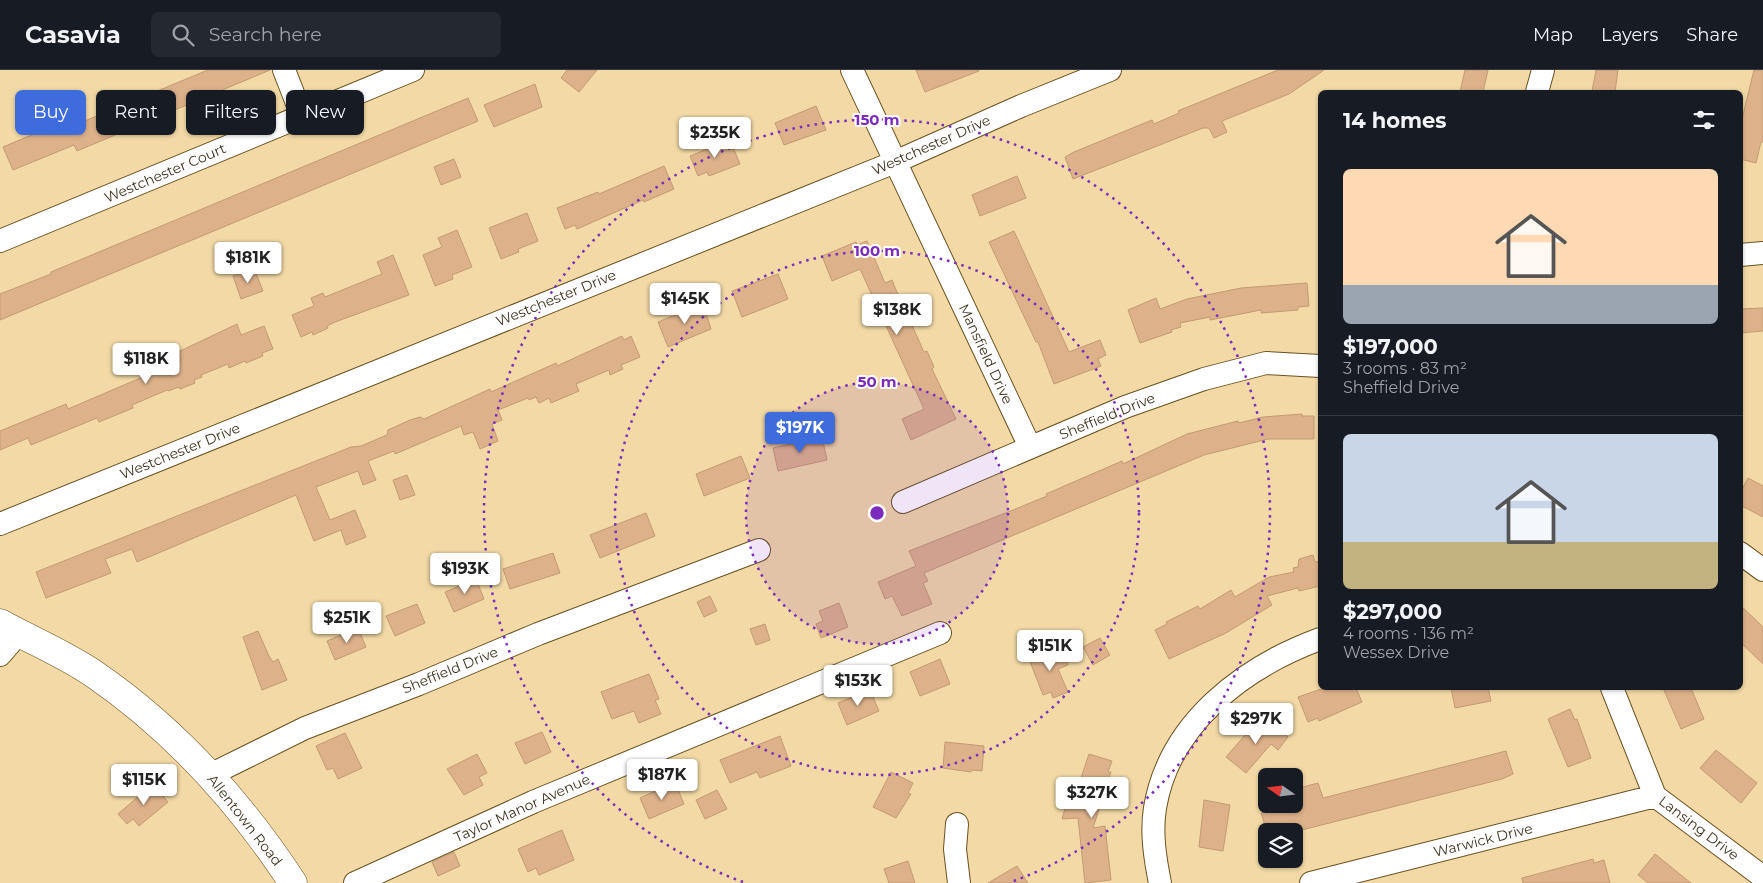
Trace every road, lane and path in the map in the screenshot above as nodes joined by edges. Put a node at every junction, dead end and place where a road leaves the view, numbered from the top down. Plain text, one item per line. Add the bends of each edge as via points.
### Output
1 (284, 70) edge
2 (413, 70) edge
3 (852, 70) edge
4 (1110, 70) edge
5 (1542, 70) edge
6 (292, 90) edge
7 (364, 90) edge
8 (1537, 90) edge
9 (286, 123) edge
10 (895, 162) junction
11 (0, 241) edge
12 (1763, 253) edge
13 (1743, 255) edge
14 (1318, 366) edge
15 (1030, 447) junction
16 (903, 502) dead end
17 (0, 524) edge
18 (759, 550) dead end
19 (1743, 555) edge
20 (1763, 570) edge
21 (10, 628) edge
22 (940, 633) dead end
23 (1318, 640) edge
24 (0, 655) edge
25 (1613, 690) edge
26 (210, 775) junction
27 (1655, 796) junction
28 (957, 824) dead end
29 (1763, 877) edge
30 (292, 883) edge
31 (355, 883) edge
32 (959, 883) edge
33 (1160, 883) edge
34 (1311, 883) edge

1 - 6 street
2 - 7 street, Westchester Court
3 - 10 street, Mansfield Drive
4 - 10 street, Westchester Drive
5 - 8 street
9 - 11 street, Westchester Court
10 - 15 street, Mansfield Drive
10 - 17 street, Westchester Drive
12 - 13 street
14 - 15 street, Sheffield Drive via 1275,363 1232,370 1125,407
15 - 16 street, Sheffield Drive
18 - 26 street, Sheffield Drive via 693,573 305,728
19 - 20 street
21 - 24 street
21 - 26 main road, Allentown Road via 94,674 141,710
22 - 31 street, Taylor Manor Avenue via 533,802
23 - 33 street via 1245,678 1222,694 1190,728 1164,774 1155,808 1155,856
25 - 27 street, Lansing Drive
26 - 30 main road, Allentown Road via 261,838
27 - 29 street, Lansing Drive
27 - 34 street, Warwick Drive
28 - 32 street

